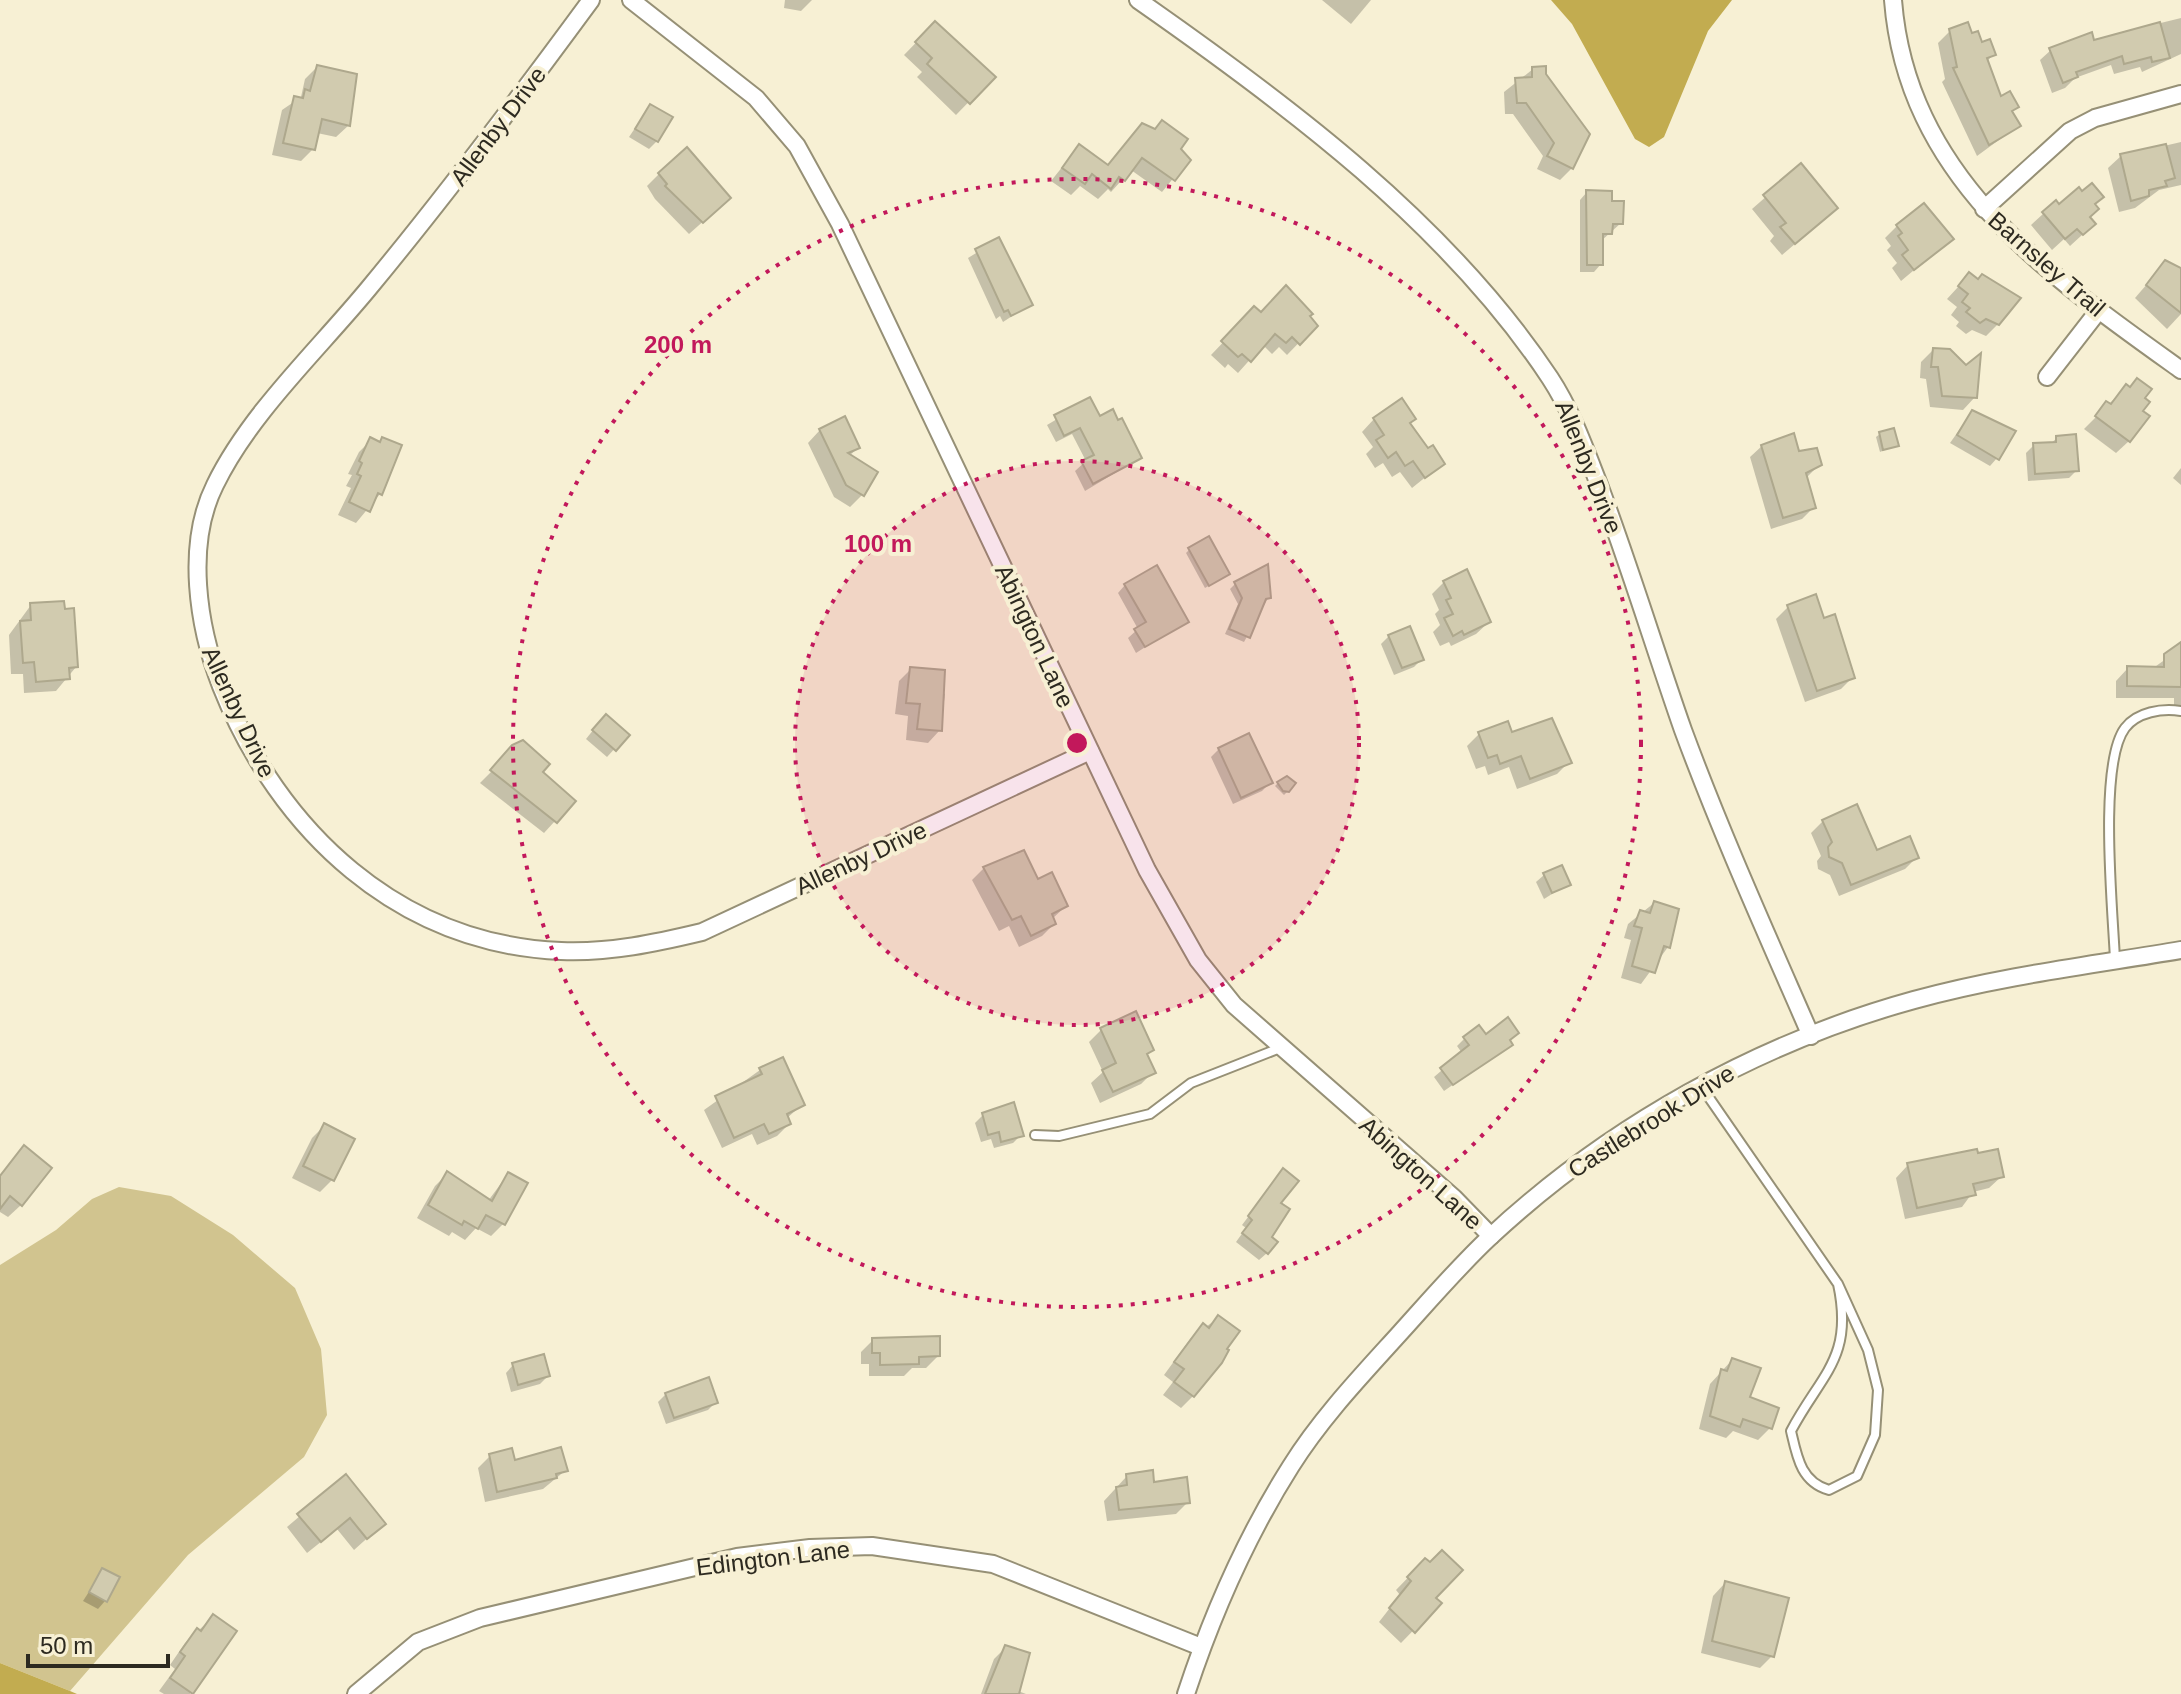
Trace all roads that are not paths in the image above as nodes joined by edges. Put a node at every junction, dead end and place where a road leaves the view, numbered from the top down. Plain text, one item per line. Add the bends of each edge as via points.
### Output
1 (591, 0) edge
2 (631, 0) edge
3 (1138, 0) edge
4 (1893, 0) edge
5 (2181, 94) edge
6 (1984, 209) junction
7 (2099, 310) junction
8 (2181, 370) edge
9 (2047, 377) dead end
10 (2181, 711) edge
11 (1090, 751) junction
12 (2181, 950) edge
13 (2115, 962) junction
14 (1811, 1036) junction
15 (1280, 1048) junction
16 (1700, 1086) junction
17 (1035, 1135) dead end
18 (1491, 1236) junction
19 (1838, 1284) junction
20 (1201, 1647) junction
21 (356, 1694) edge
22 (1186, 1694) edge

1 - 11 street, Allenby Drive via 459,180 252,425 213,487 202,534 198,593 204,643 259,765 297,820 330,855 372,887 476,936 527,947 586,951 637,947 702,932
2 - 11 street, Abington Lane via 756,98 797,146 840,224
3 - 14 street, Allenby Drive via 1315,130 1421,226 1500,307 1552,380 1603,495 1684,731
4 - 6 street, Barnsley Trail via 1906,71 1924,117 1947,160
5 - 6 street via 2095,118 2070,131
6 - 7 street, Barnsley Trail via 2033,258
7 - 8 street, Barnsley Trail
7 - 9 street
10 - 13 lane via 2146,713 2125,728 2116,751 2110,821
11 - 15 street, Abington Lane via 1198,960 1234,1005
12 - 13 street, Castlebrook Drive
13 - 14 street, Castlebrook Drive via 1913,1000
14 - 16 street, Castlebrook Drive
15 - 17 lane via 1191,1083 1150,1114 1059,1136
15 - 18 street, Abington Lane
16 - 18 street, Castlebrook Drive via 1583,1159
16 - 19 lane
18 - 20 street, Castlebrook Drive via 1353,1384 1291,1465 1218,1603
19 - 19 lane via 1868,1350 1878,1390 1875,1435 1866,1462 1857,1476 1829,1490 1813,1485 1802,1470 1791,1431 1837,1358 1842,1302
20 - 21 street, Edington Lane via 993,1564 872,1546 810,1548 737,1557 480,1618 418,1642
20 - 22 street, Castlebrook Drive

